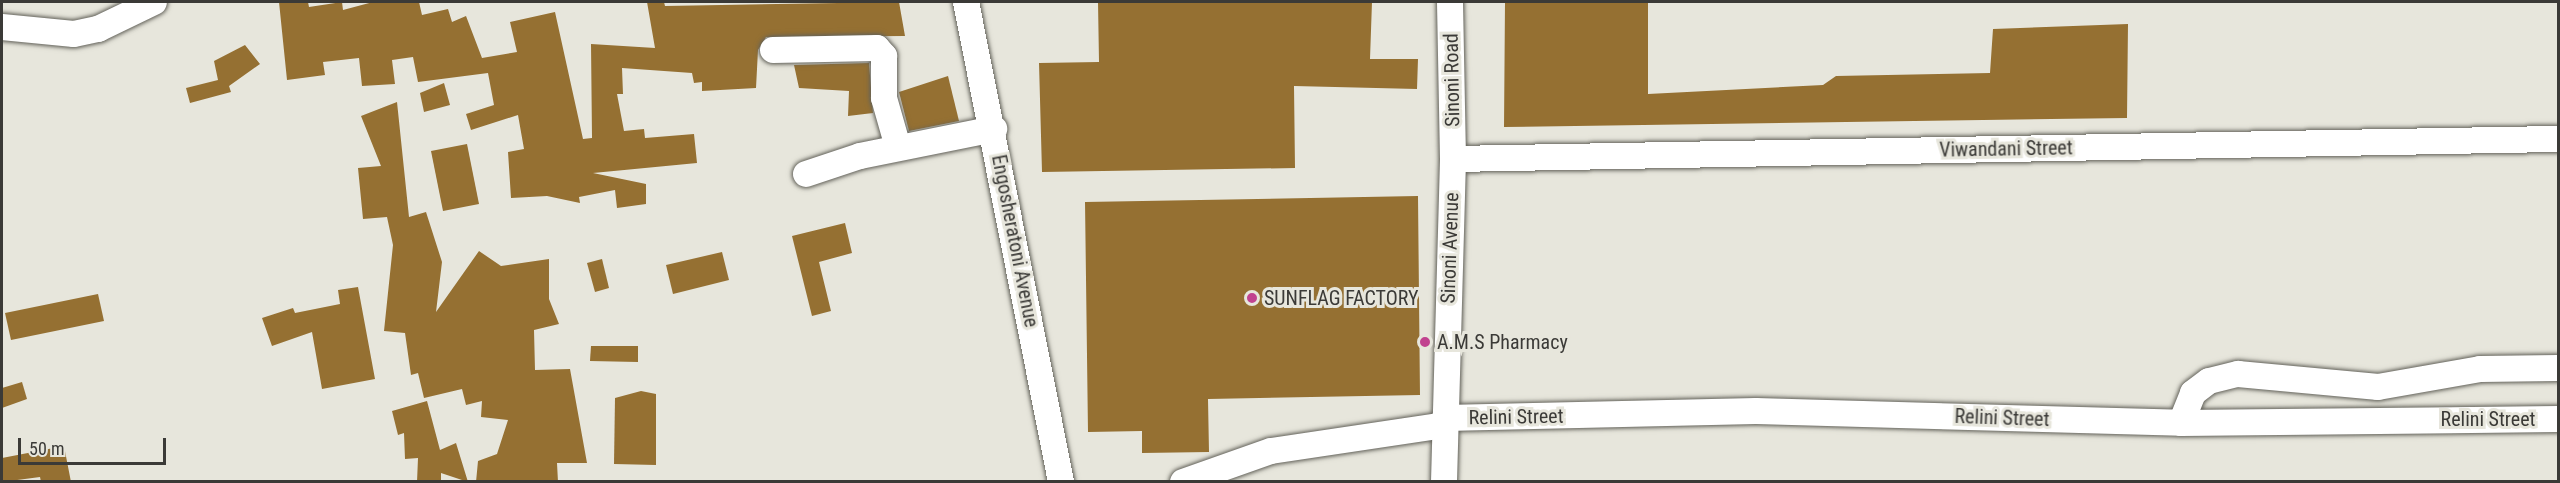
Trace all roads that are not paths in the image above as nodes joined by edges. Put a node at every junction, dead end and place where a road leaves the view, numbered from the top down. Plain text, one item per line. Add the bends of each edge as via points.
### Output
1 (154, 2) edge
2 (966, 2) edge
3 (1450, 2) edge
4 (2, 27) edge
5 (773, 50) dead end
6 (994, 129) junction
7 (2559, 139) edge
8 (898, 147) junction
9 (1453, 159) junction
10 (806, 174) dead end
11 (2559, 368) edge
12 (2559, 419) edge
13 (1445, 422) junction
14 (2181, 423) junction
15 (1061, 482) edge
16 (1183, 482) edge
17 (1444, 482) edge

1 - 4 street via 98,29 74,34
2 - 6 street, Engosheratoni Avenue
3 - 9 street, Sinoni Road
5 - 8 street via 878,48 884,56 884,98
6 - 8 street
6 - 15 street, Engosheratoni Avenue
7 - 9 street, Viwandani Street
8 - 10 street
9 - 13 street, Sinoni Avenue
11 - 14 street via 2480,369 2378,387 2238,374 2209,381 2193,393
12 - 14 street, Relini Street
13 - 14 street, Relini Street via 1756,411
13 - 16 street via 1271,451
13 - 17 street, Sinoni Avenue

